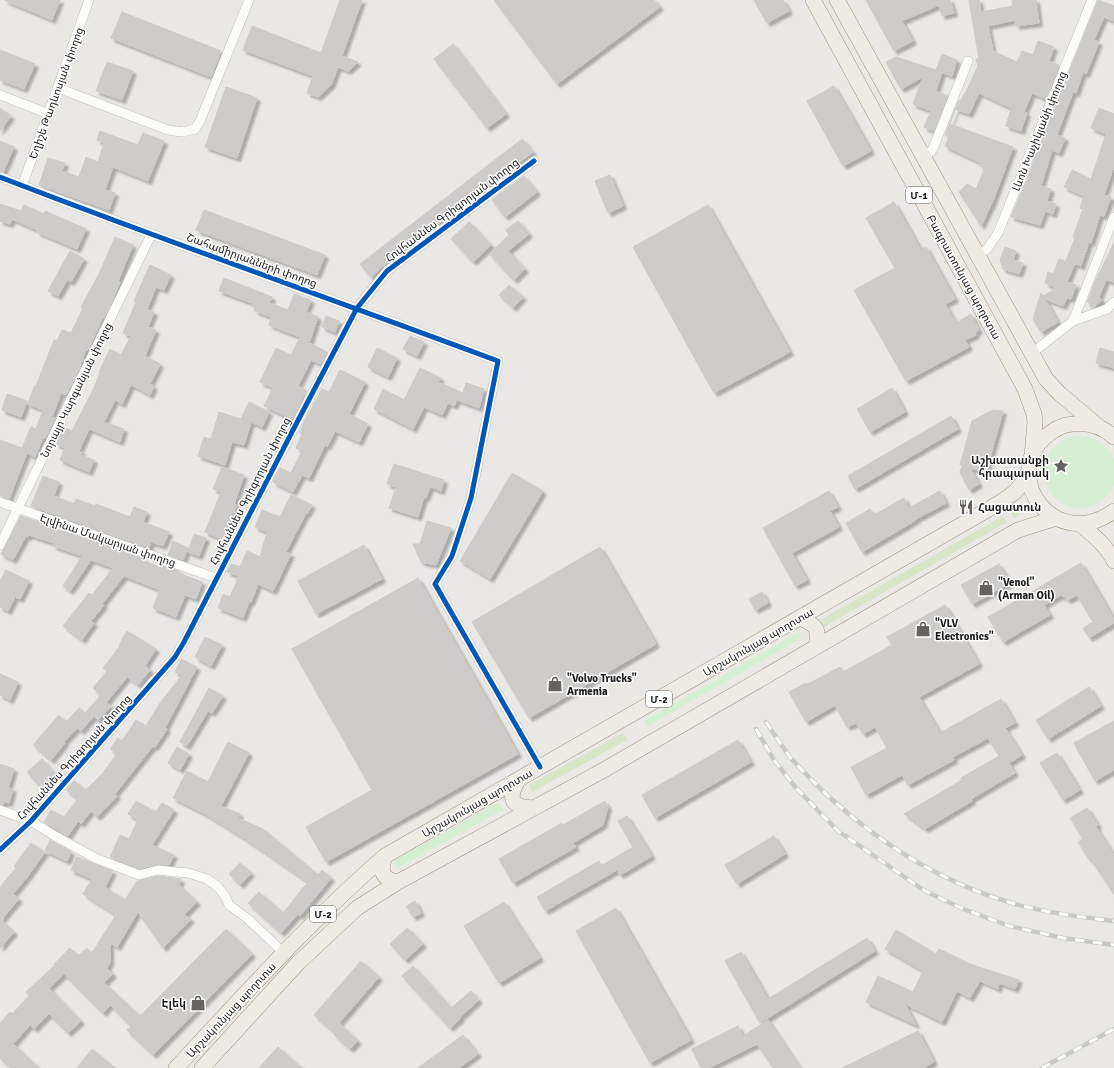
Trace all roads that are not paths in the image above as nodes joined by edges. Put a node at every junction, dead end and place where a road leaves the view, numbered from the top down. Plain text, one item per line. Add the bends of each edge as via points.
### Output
1 (89, 0) edge
2 (250, 0) edge
3 (813, 0) edge
4 (837, 0) edge
5 (1092, 0) edge
6 (968, 61) dead end
7 (58, 88) junction
8 (0, 95) edge
9 (49, 114) junction
10 (922, 155) junction
11 (534, 161) dead end
12 (0, 177) edge
13 (22, 186) junction
14 (1114, 217) edge
15 (151, 235) junction
16 (978, 255) junction
17 (1114, 302) edge
18 (357, 308) junction
19 (1073, 321) junction
20 (1032, 353) junction
21 (1109, 431) edge
22 (1032, 456) junction
23 (1029, 475) junction
24 (0, 502) edge
25 (18, 508) junction
26 (1114, 511) edge
27 (1056, 518) junction
28 (1080, 524) junction
29 (0, 545) edge
30 (1114, 561) edge
31 (216, 578) junction
32 (799, 618) junction
33 (816, 647) junction
34 (540, 767) junction
35 (518, 780) junction
36 (534, 808) junction
37 (0, 810) edge
38 (31, 822) junction
39 (0, 850) edge
40 (385, 856) junction
41 (398, 882) junction
42 (284, 954) junction
43 (176, 1068) edge
44 (202, 1068) edge

1 - 7 street, Եղիշե Թադևոսյան փողոց
2 - 7 street via 195,129 182,132 168,130
3 - 22 main road, Բագրատունյաց պողոտա / Մ-1 via 1026,389 1035,422
4 - 10 main road, Բագրատունյաց պողոտա / Մ-1
5 - 16 street, Լևոն Խաչիկյանի փողոց via 998,233 987,249
6 - 10 street via 932,151
7 - 9 street, Եղիշե Թադևոսյան փողոց
8 - 9 street
9 - 13 street, Եղիշե Թադևոսյան փողոց
10 - 16 main road, Բագրատունյաց պողոտա / Մ-1
11 - 18 street, Հովհաննես Գրիգորյան փողոց via 388,271
12 - 13 street, Շահամիրյանների փողոց
13 - 15 street, Շահամիրյանների փողոց
14 - 19 street
15 - 18 street, Շահամիրյանների փողոց
15 - 25 street, Նորայր Կարգանյան փողոց
16 - 20 main road, Բագրատունյաց պողոտա / Մ-1
17 - 19 street via 1107,309
18 - 31 street, Հովհաննես Գրիգորյան փողոց
18 - 34 street, Շահամիրյանների փողոց via 498,361 471,498 452,556 435,584
19 - 20 street
20 - 21 main road, Բագրատունյաց պողոտա / Մ-1 via 1046,379 1060,394
21 - 22 main road via 1082,423 1066,425 1040,442
22 - 23 main road
23 - 27 main road via 1036,500 1045,511
23 - 32 main road, Արշակունյաց պողոտա / Մ-2 via 1015,492 1001,502
24 - 25 street, Էլվինա Մակարյան փողոց
25 - 29 street, Նորայր Կարգանյան փողոց
25 - 31 street, Էլվինա Մակարյան փողոց
26 - 28 main road via 1093,523
27 - 28 main road
27 - 33 main road, Արշակունյաց պողոտա / Մ-2 via 1018,530
28 - 30 main road via 1100,541
31 - 38 street, Հովհաննես Գրիգորյան փողոց via 175,657
32 - 33 main road via 816,628
32 - 34 main road, Արշակունյաց պողոտա / Մ-2
33 - 36 main road, Արշակունյաց պողոտա / Մ-2
34 - 35 main road, Արշակունյաց պողոտա / Մ-2
35 - 36 main road via 512,790 514,801 518,806
35 - 40 main road, Արշակունյաց պողոտա / Մ-2
36 - 41 main road, Արշակունյաց պողոտա / Մ-2
37 - 38 street
38 - 39 street, Հովհաննես Գրիգորյան փողոց
38 - 42 street via 95,858 139,876 167,870 207,879 218,887 229,905 248,919
40 - 41 main road via 382,865 385,877 389,881
40 - 42 main road, Արշակունյաց պողոտա / Մ-2 via 349,887
41 - 44 main road, Արշակունյաց պողոտա / Մ-2 via 356,908 298,963
42 - 43 main road, Արշակունյաց պողոտա / Մ-2

